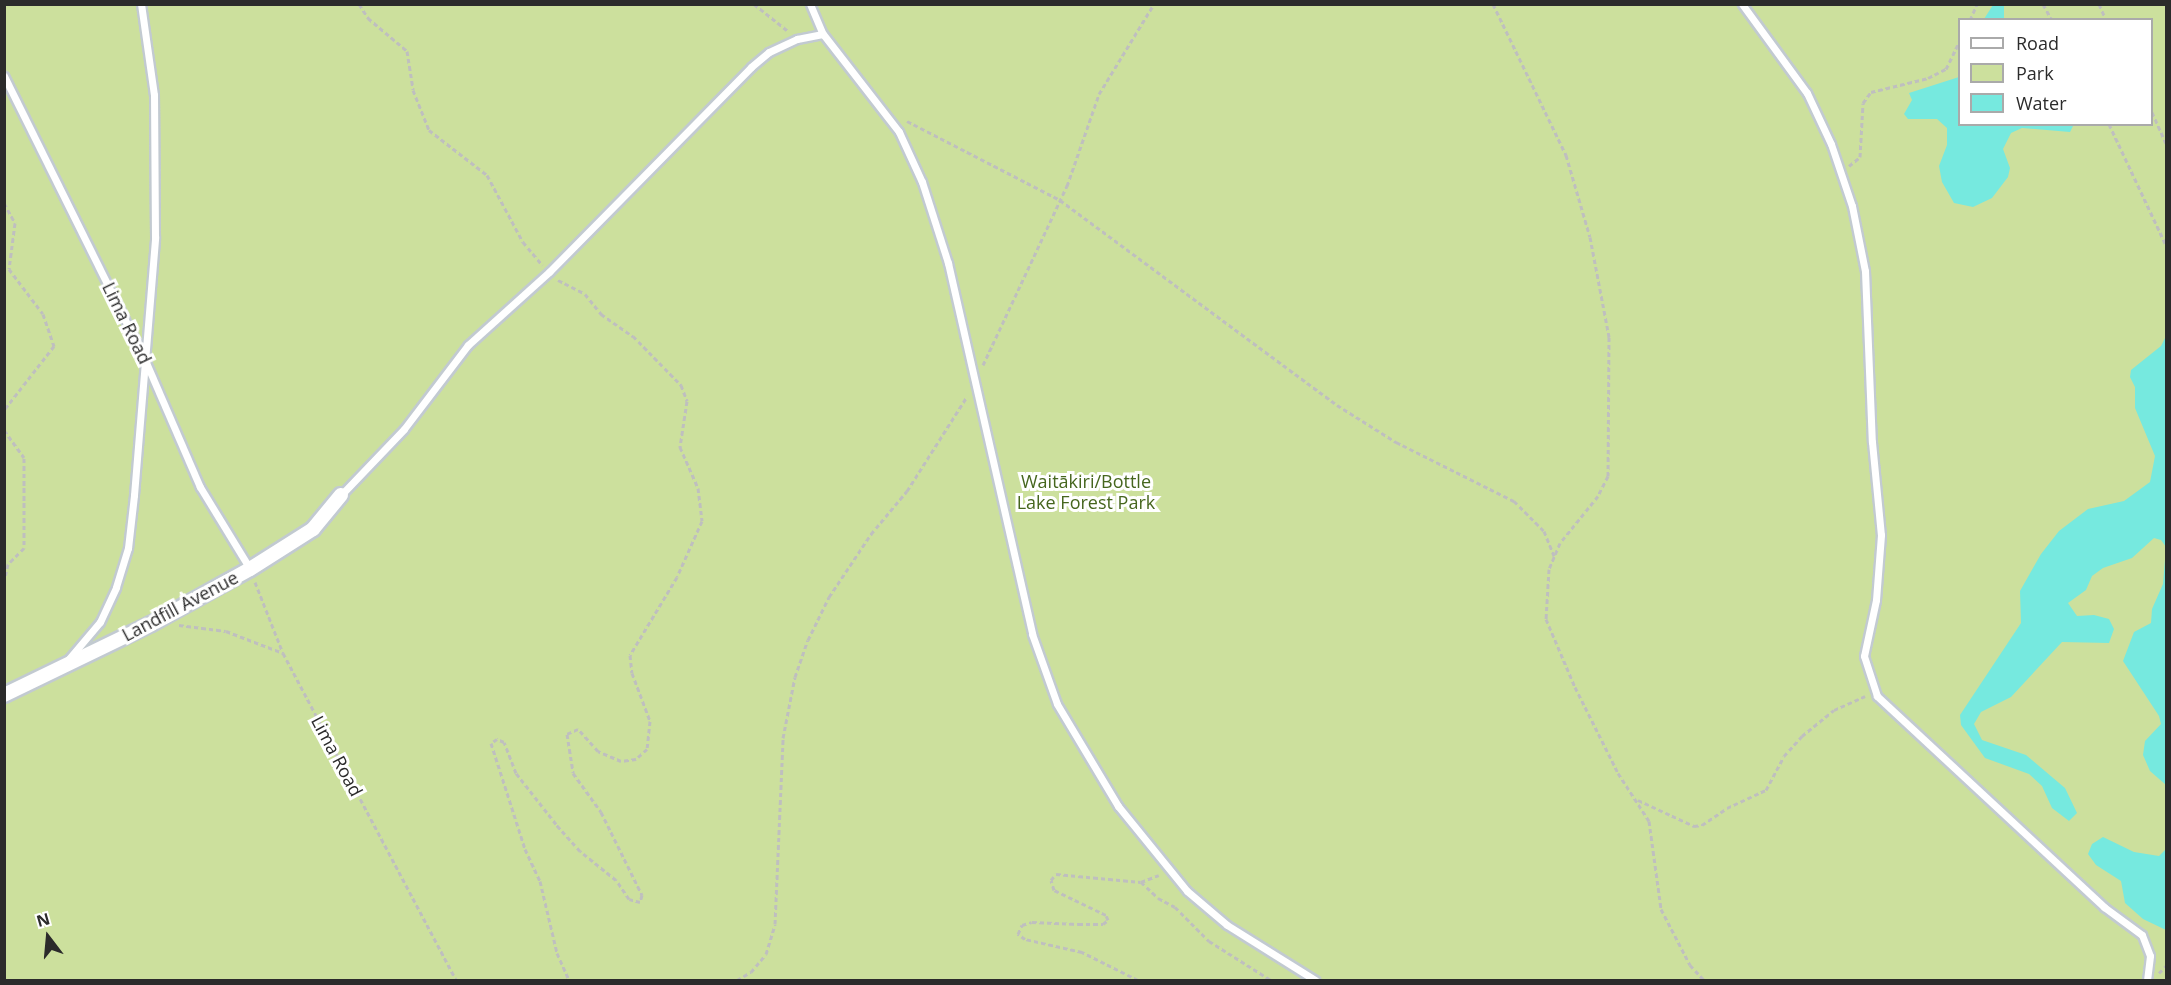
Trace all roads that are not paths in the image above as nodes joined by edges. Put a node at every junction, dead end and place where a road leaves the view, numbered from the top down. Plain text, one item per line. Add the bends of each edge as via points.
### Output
1 (141, 4) edge
2 (810, 4) edge
3 (1742, 4) edge
4 (823, 34) junction
5 (4, 76) edge
6 (145, 360) junction
7 (341, 495) joint
8 (250, 569) junction
9 (65, 663) junction
10 (4, 695) edge
11 (1315, 981) edge
12 (2147, 981) edge

1 - 6 lane via 154,95 156,156 156,237
2 - 4 lane
3 - 12 lane via 1807,93 1841,174 1865,271 1872,442 1881,535 1876,600 1864,656 1875,690 1906,726 2104,907 2142,935 2150,956
4 - 7 lane via 797,39 769,52 751,67 549,272 468,345 404,429
4 - 11 lane via 899,132 922,182 948,263 1042,669 1062,712 1097,774 1186,891 1227,926
5 - 6 lane, Lima Road
6 - 8 lane, Lima Road via 200,487
6 - 9 lane via 128,548 100,622
7 - 8 street, Landfill Avenue via 313,529
8 - 9 street, Landfill Avenue via 151,624
9 - 10 street, Landfill Avenue

